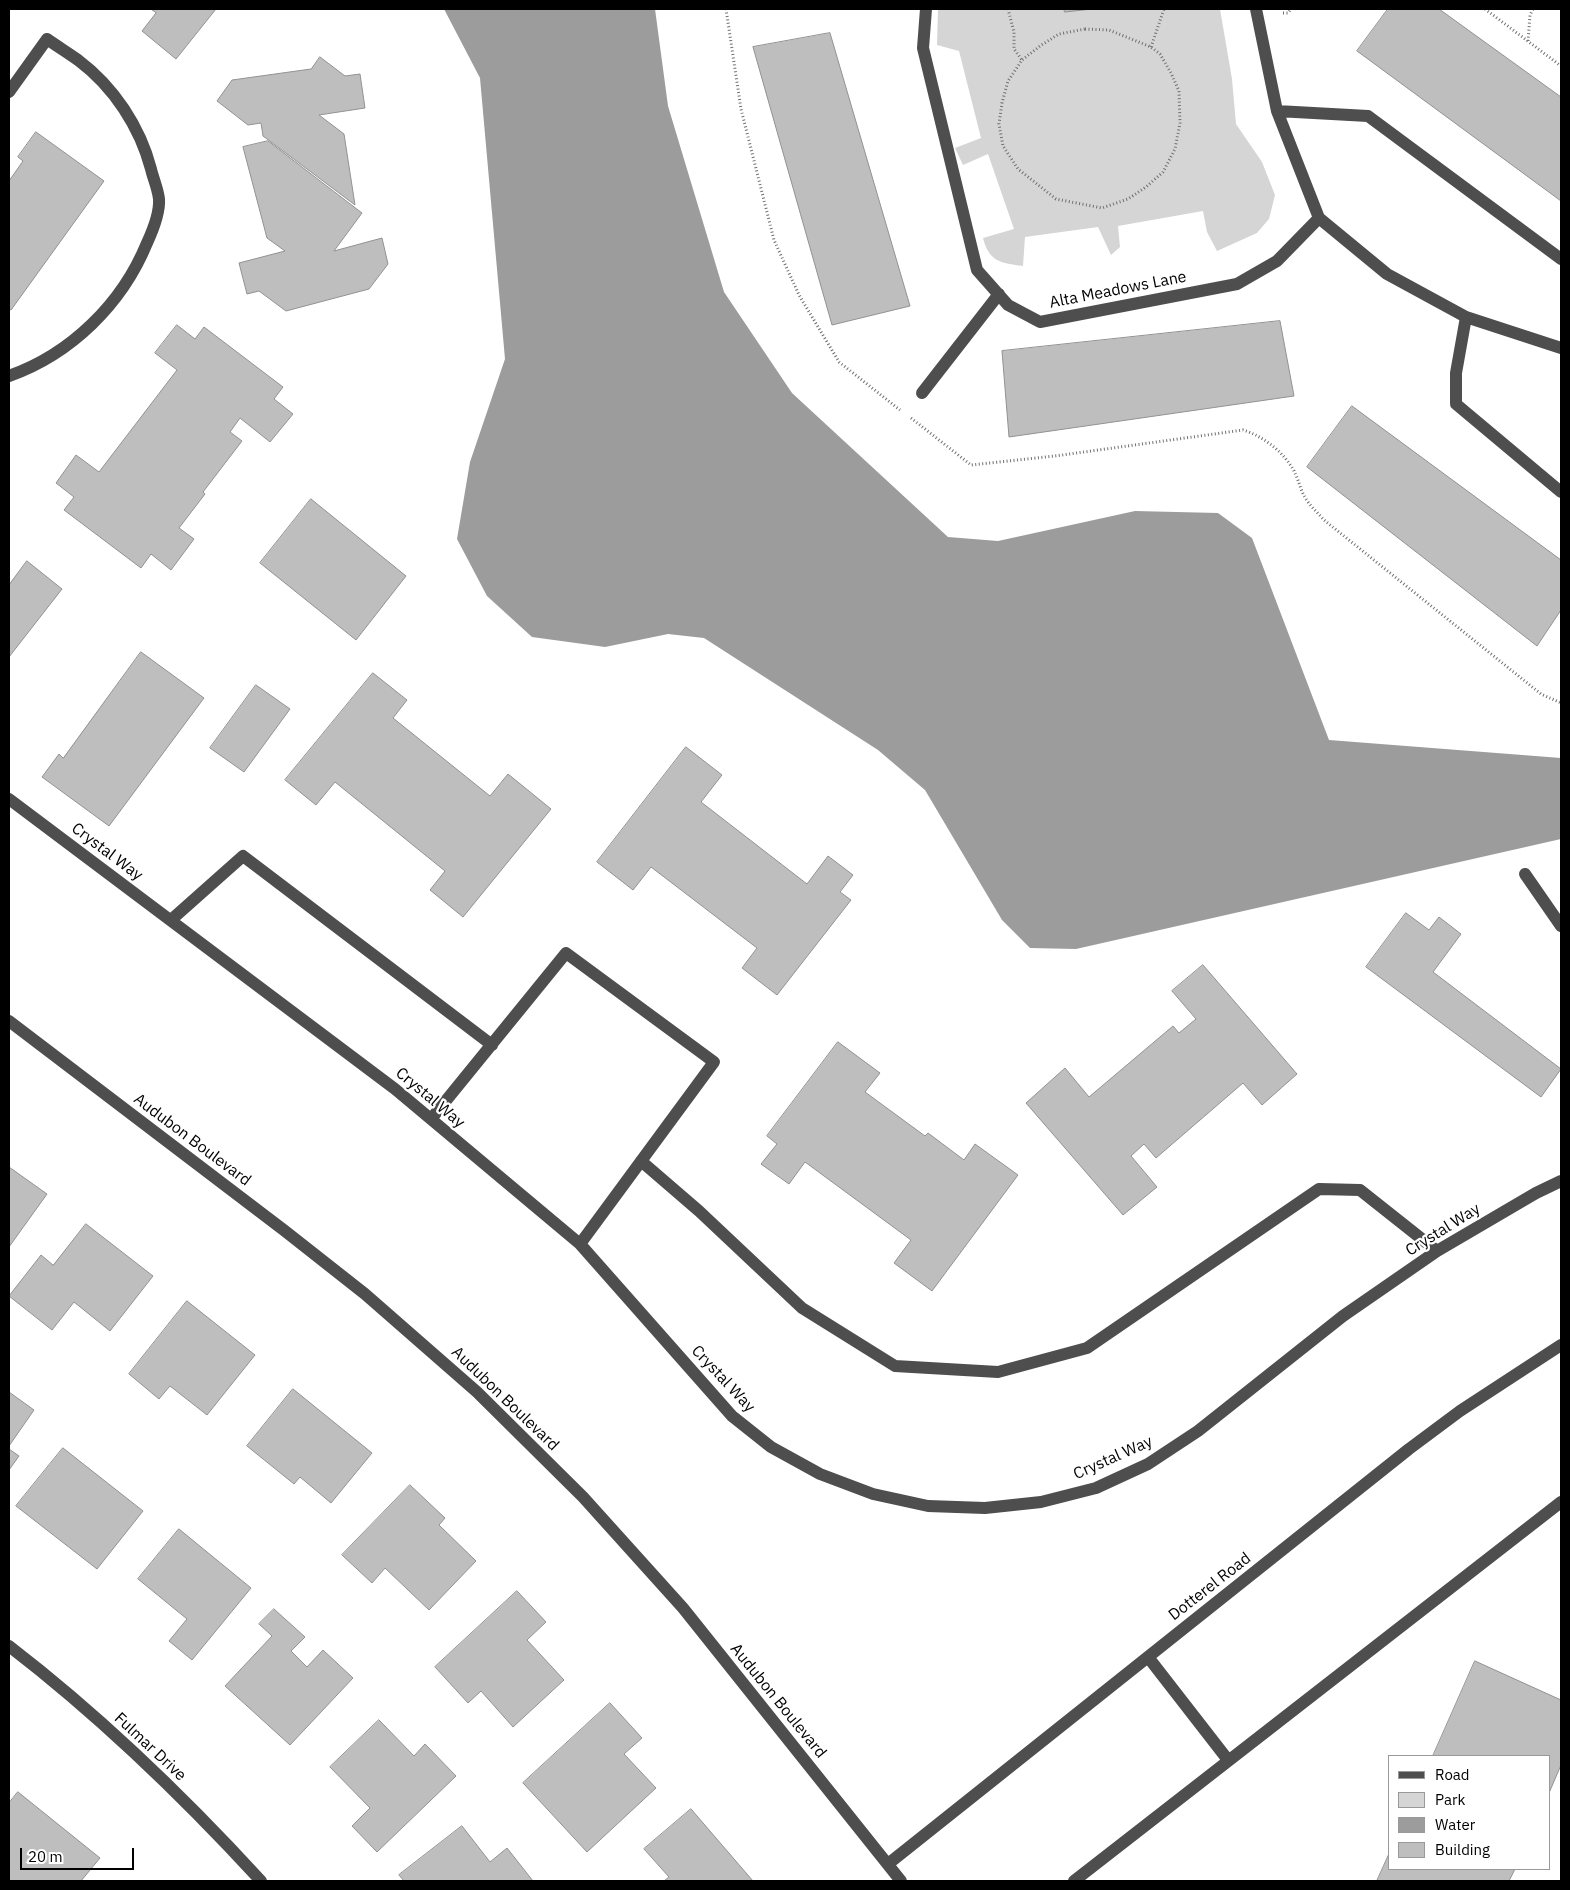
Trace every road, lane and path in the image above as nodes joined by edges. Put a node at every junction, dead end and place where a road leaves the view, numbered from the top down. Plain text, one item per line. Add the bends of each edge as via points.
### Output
1 (726, 9) edge
2 (926, 9) edge
3 (1008, 9) edge
4 (1164, 9) edge
5 (1256, 9) edge
6 (1485, 9) edge
7 (1533, 9) edge
8 (1528, 41) junction
9 (1151, 48) junction
10 (1022, 60) junction
11 (1561, 66) edge
12 (9, 92) edge
13 (1277, 111) junction
14 (1319, 218) junction
15 (1561, 259) edge
16 (999, 294) junction
17 (1466, 317) junction
18 (1561, 348) edge
19 (9, 376) edge
20 (922, 393) dead end
21 (901, 411) dead end
22 (909, 417) dead end
23 (1561, 492) edge
24 (1561, 703) edge
25 (9, 798) edge
26 (1525, 874) dead end
27 (171, 920) junction
28 (1561, 926) edge
29 (9, 1022) edge
30 (492, 1045) junction
31 (431, 1119) junction
32 (641, 1161) junction
33 (1561, 1181) edge
34 (580, 1244) junction
35 (1437, 1251) junction
36 (1561, 1345) edge
37 (1561, 1502) edge
38 (9, 1646) edge
39 (1148, 1657) junction
40 (1228, 1760) junction
41 (888, 1864) junction
42 (261, 1881) edge
43 (901, 1881) edge
44 (1074, 1881) edge

1 - 21 path via 741,109 774,240 800,295 839,362
2 - 16 street, Alta Meadows Lane via 923,48 977,270
3 - 10 path via 1014,32 1014,49
4 - 9 path
5 - 13 street
6 - 8 path
7 - 8 path
8 - 11 path
9 - 10 path via 1109,30 1085,29 1059,34
9 - 10 path via 1160,54 1179,91 1180,123 1175,149 1163,172 1146,187 1128,199 1102,208 1056,198 1018,169 1003,146 1002,103 1008,81
12 - 19 street via 47,39 79,61 99,79 132,122 145,147 159,199 154,228 142,255 111,304 69,344
13 - 14 street
13 - 15 street via 1368,116
14 - 16 street, Alta Meadows Lane via 1277,261 1237,284 1040,322 1008,305
14 - 17 street via 1387,274
16 - 20 street
17 - 18 street
17 - 23 street via 1456,373 1456,404
22 - 24 path via 971,466 1243,430 1257,434 1294,470 1302,492 1324,520 1541,694
25 - 27 street, Crystal Way
26 - 28 street
27 - 30 street via 243,856
27 - 31 street, Crystal Way via 395,1088
29 - 41 street, Audubon Boulevard via 307,1248 477,1392 583,1497 683,1608
30 - 31 street
30 - 32 street via 566,953 714,1062
31 - 34 street, Crystal Way
32 - 34 street
32 - 35 street via 802,1308 895,1366 998,1372 1087,1348 1319,1189 1360,1190
33 - 35 street, Crystal Way
34 - 35 street, Crystal Way via 732,1416 771,1447 820,1474 873,1494 928,1506 985,1508 1041,1502 1096,1488 1148,1464 1198,1431 1343,1316
36 - 39 street, Dotterel Road via 1460,1411 1409,1449
37 - 40 street
38 - 42 street, Fulmar Drive via 138,1755
39 - 40 street
39 - 41 street, Dotterel Road
40 - 44 street
41 - 43 street, Audubon Boulevard

